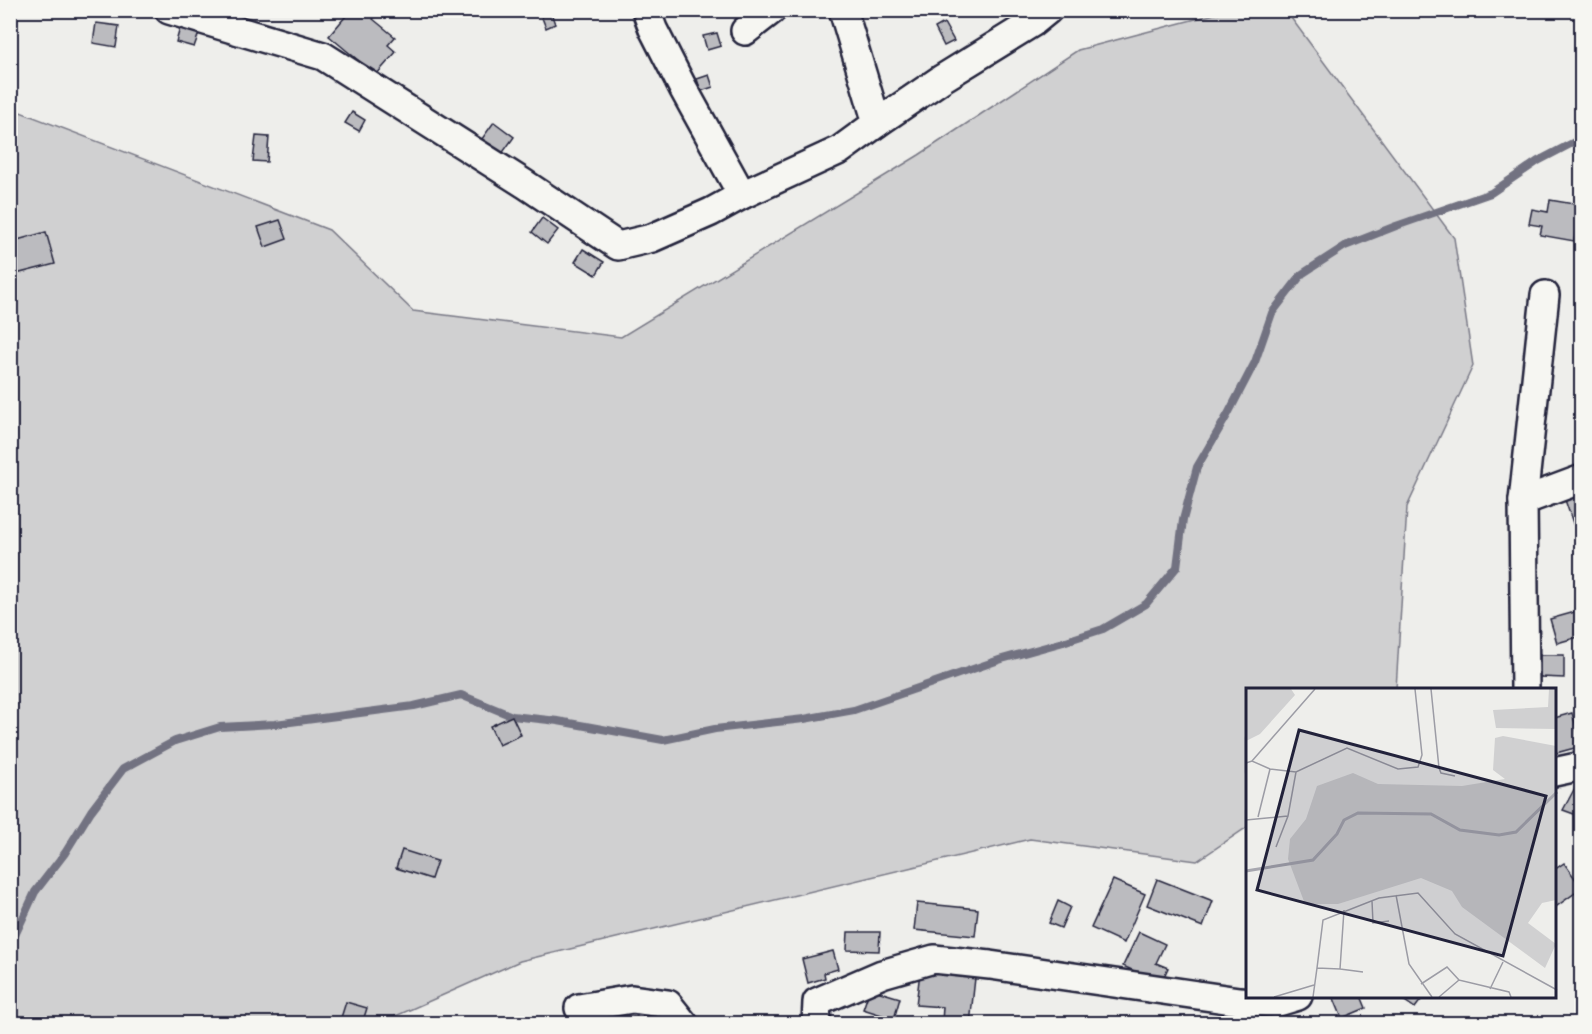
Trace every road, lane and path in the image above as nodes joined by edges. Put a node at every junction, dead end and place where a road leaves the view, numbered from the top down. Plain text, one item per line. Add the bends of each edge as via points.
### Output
1 (169, 10) edge
2 (646, 10) edge
3 (772, 10) edge
4 (843, 10) edge
5 (1036, 15) edge
6 (745, 31) dead end
7 (877, 123) junction
8 (742, 195) junction
9 (1545, 296) dead end
10 (1581, 479) edge
11 (1523, 501) junction
12 (1525, 688) edge
13 (1581, 766) edge
14 (1556, 772) edge
15 (1291, 998) edge
16 (579, 1008) dead end
17 (684, 1023) edge
18 (816, 1023) edge

1 - 8 street via 323,56 618,246 652,238
2 - 8 street via 678,79
3 - 6 street
4 - 7 street
5 - 7 street
7 - 8 street via 840,150
9 - 11 street
10 - 11 street
11 - 12 street
13 - 14 street
15 - 18 street via 1275,1003 1239,1001 934,959 882,974 816,1002
16 - 17 street via 632,999 668,1004

